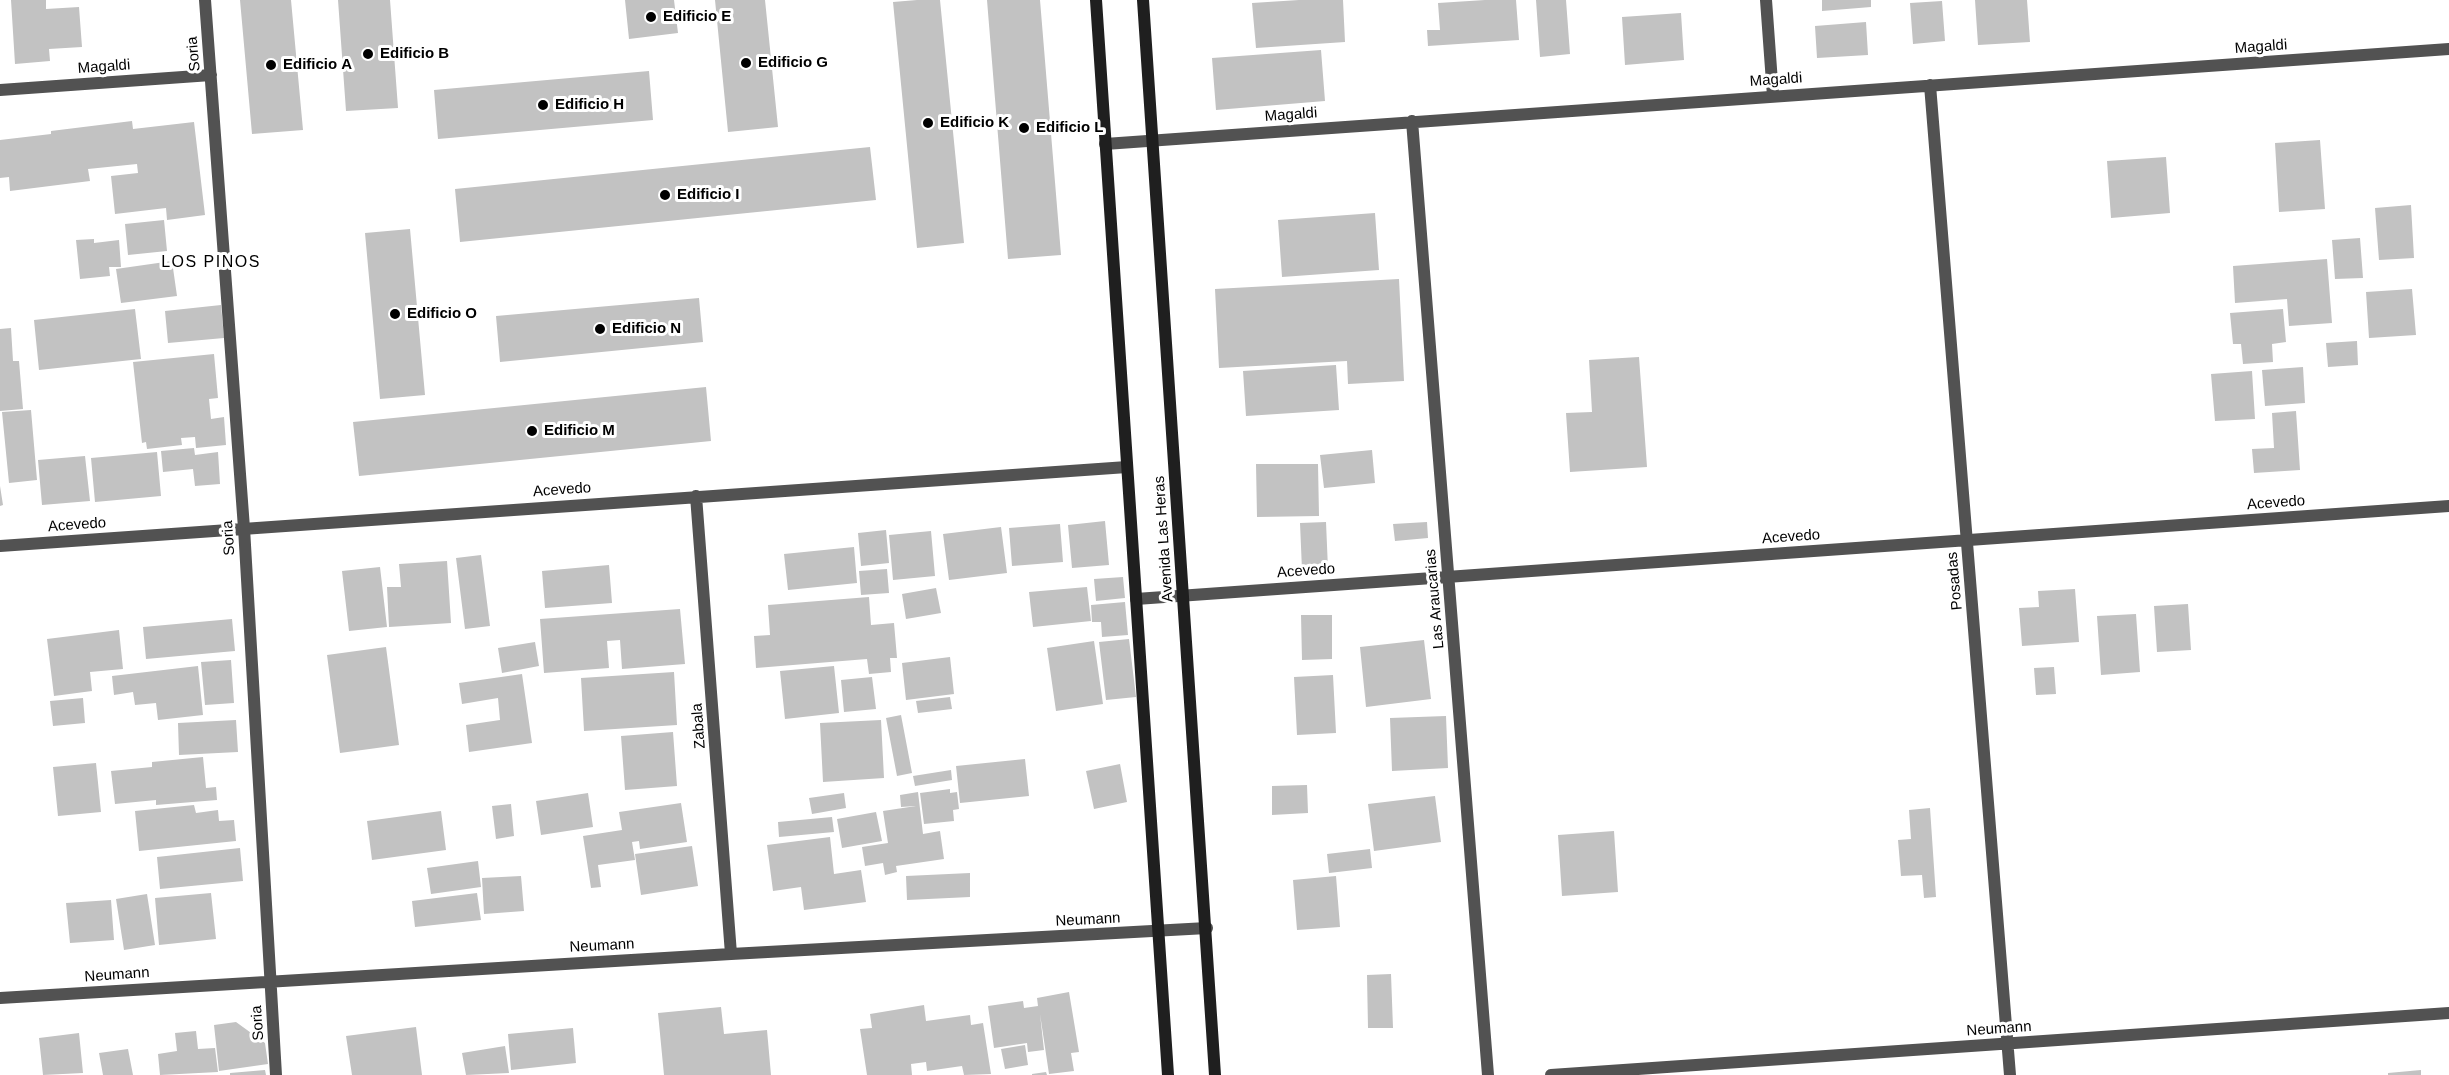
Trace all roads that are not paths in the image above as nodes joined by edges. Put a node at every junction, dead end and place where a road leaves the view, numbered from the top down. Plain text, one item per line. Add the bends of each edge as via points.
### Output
1 (205, 0) edge
2 (1096, 0) edge
3 (1143, 0) edge
4 (1766, 0) edge
5 (2449, 49) edge
6 (211, 75) junction
7 (1930, 85) junction
8 (0, 90) edge
9 (1773, 96) junction
10 (1412, 121) junction
11 (1152, 140) junction
12 (1105, 144) junction
13 (1126, 468) junction
14 (696, 496) junction
15 (2449, 506) edge
16 (244, 528) junction
17 (1967, 539) junction
18 (0, 546) edge
19 (1449, 575) junction
20 (1183, 596) junction
21 (1136, 599) junction
22 (1207, 928) junction
23 (1159, 931) junction
24 (731, 954) junction
25 (270, 981) junction
26 (0, 998) edge
27 (2449, 1013) edge
28 (2007, 1044) junction
29 (276, 1075) edge
30 (1168, 1075) edge
31 (1215, 1075) edge
32 (1488, 1075) edge
33 (1551, 1075) edge
34 (2010, 1075) edge

1 - 6 street, Soria
2 - 12 main road
3 - 11 main road, Avenida Las Heras
4 - 9 street
5 - 7 street, Magaldi
6 - 8 street, Magaldi
6 - 16 street, Soria
7 - 9 street, Magaldi
7 - 17 street, Posadas
9 - 10 street, Magaldi
10 - 11 street, Magaldi
10 - 19 street, Las Araucarias
11 - 12 street, Magaldi
11 - 20 main road, Avenida Las Heras
12 - 13 main road
13 - 14 street, Acevedo
13 - 21 main road
14 - 16 street, Acevedo
14 - 24 street, Zabala
15 - 17 street, Acevedo
16 - 18 street, Acevedo
16 - 25 street, Soria
17 - 19 street, Acevedo
17 - 28 street, Posadas
19 - 20 street, Acevedo
19 - 32 street, Las Araucarias
20 - 21 street, Acevedo
20 - 22 main road, Avenida Las Heras
21 - 23 main road
22 - 23 street, Neumann
22 - 31 main road, Avenida Las Heras
23 - 24 street, Neumann
23 - 30 main road
24 - 25 street, Neumann
25 - 26 street, Neumann
25 - 29 street, Soria
27 - 28 street, Neumann
28 - 33 street, Neumann
28 - 34 street, Posadas

